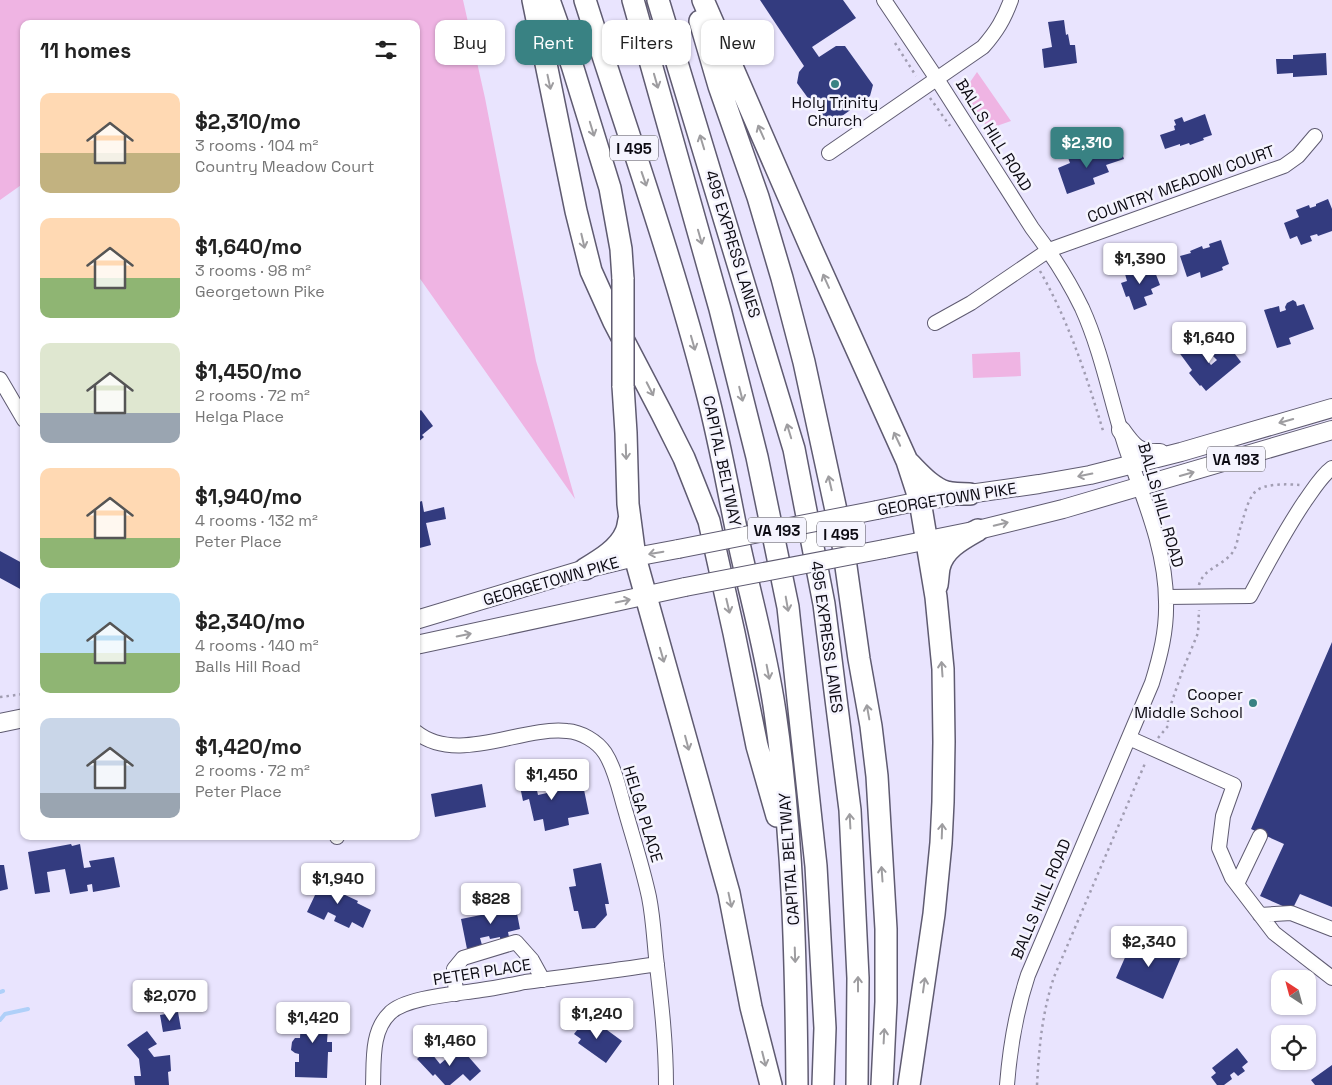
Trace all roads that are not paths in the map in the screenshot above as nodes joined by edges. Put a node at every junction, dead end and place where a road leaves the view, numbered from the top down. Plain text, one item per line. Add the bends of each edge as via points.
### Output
1 (532, 0) edge
2 (549, 0) edge
3 (584, 0) edge
4 (633, 0) edge
5 (658, 0) edge
6 (694, 0) edge
7 (703, 0) edge
8 (884, 0) edge
9 (1011, 0) edge
10 (937, 79) junction
11 (1315, 136) dead end
12 (829, 154) dead end
13 (1049, 250) junction
14 (935, 323) dead end
15 (0, 379) edge
16 (1332, 408) edge
17 (20, 413) edge
18 (1332, 430) edge
19 (1112, 432) junction
20 (1181, 452) junction
21 (907, 460) junction
22 (1132, 464) junction
23 (1332, 468) edge
24 (1140, 488) junction
25 (970, 494) junction
26 (920, 502) junction
27 (630, 517) junction
28 (978, 530) junction
29 (926, 541) junction
30 (634, 557) junction
31 (585, 569) junction
32 (646, 596) junction
33 (936, 597) junction
34 (1166, 597) junction
35 (420, 619) edge
36 (420, 644) edge
37 (20, 719) edge
38 (0, 723) edge
39 (20, 728) edge
40 (0, 730) edge
41 (420, 734) edge
42 (1129, 738) junction
43 (1260, 836) dead end
44 (792, 866) junction
45 (1237, 884) junction
46 (1260, 915) junction
47 (1332, 930) edge
48 (657, 964) junction
49 (1332, 978) edge
50 (543, 980) junction
51 (456, 994) junction
52 (374, 1085) edge
53 (666, 1085) edge
54 (771, 1085) edge
55 (797, 1085) edge
56 (823, 1085) edge
57 (857, 1085) edge
58 (882, 1085) edge
59 (909, 1085) edge
60 (1007, 1085) edge

1 -> 44 highway via 590,271 675,440 708,521 757,746
2 -> 27 highway, bridge via 610,188 621,249 623,386
3 -> 44 highway, CAPITAL BELTWAY / I 495 via 657,217 706,387 775,709
4 -> 56 highway, 495 EXPRESS LANES via 720,309 757,457 788,607 816,866 825,1028
57 -> 5 highway, 495 EXPRESS LANES via 858,978 850,810 824,604 794,449
58 -> 6 highway, I 495 via 886,929 877,776 842,538 804,362 782,278
21 -> 7 highway
8 - 10 street, BALLS HILL ROAD
9 - 10 street via 996,32 983,47
10 - 12 street
10 - 13 street, BALLS HILL ROAD
11 - 13 street, COUNTRY MEADOW COURT via 1298,156 1284,166
13 - 14 street, COUNTRY MEADOW COURT via 971,303
13 - 19 street, BALLS HILL ROAD via 1083,309 1095,342
15 - 17 street
16 -> 20 main road, GEORGETOWN PIKE / VA 193
24 -> 18 main road, GEORGETOWN PIKE / VA 193
19 - 20 main road via 1144,452
19 - 22 street, BALLS HILL ROAD
20 - 22 main road, GEORGETOWN PIKE / VA 193
21 - 25 highway via 937,488
21 - 26 highway
22 - 24 street, BALLS HILL ROAD
22 -> 25 main road, GEORGETOWN PIKE / VA 193 via 1039,484
23 - 34 street via 1296,515 1250,596
28 -> 24 main road, GEORGETOWN PIKE / VA 193
24 - 34 street, BALLS HILL ROAD via 1159,552
25 - 26 main road, GEORGETOWN PIKE / VA 193
26 - 29 highway
26 -> 30 main road, GEORGETOWN PIKE / VA 193, bridge
27 - 30 highway
27 - 31 highway via 619,544
28 - 29 main road, GEORGETOWN PIKE
28 - 33 highway via 946,552 939,567
29 - 32 main road, GEORGETOWN PIKE, bridge
29 - 33 highway
30 - 31 main road, GEORGETOWN PIKE / VA 193
30 - 32 highway
31 - 35 main road, GEORGETOWN PIKE / VA 193
36 -> 32 main road, GEORGETOWN PIKE
32 -> 54 highway via 729,893 751,1007
59 -> 33 highway via 941,843 943,677
34 - 42 street, BALLS HILL ROAD via 1161,653
37 - 38 main road
39 - 40 main road
41 - 48 street, HELGA PLACE via 434,743 456,745 568,731 594,742 612,767 639,857 649,899
42 - 45 street via 1234,785 1223,816 1219,848
42 - 60 street, BALLS HILL ROAD via 1028,975 1014,1024
43 - 45 street
44 -> 55 highway, CAPITAL BELTWAY / I 495
45 - 46 street
46 - 47 street via 1291,913
46 - 49 street via 1274,933
48 - 50 street, PETER PLACE
48 - 53 street, HELGA PLACE via 664,1022
50 - 51 street, PETER PLACE
50 - 51 street via 532,960 516,942 463,958 454,969
51 - 52 street, PETER PLACE via 402,1005 383,1020 375,1044

